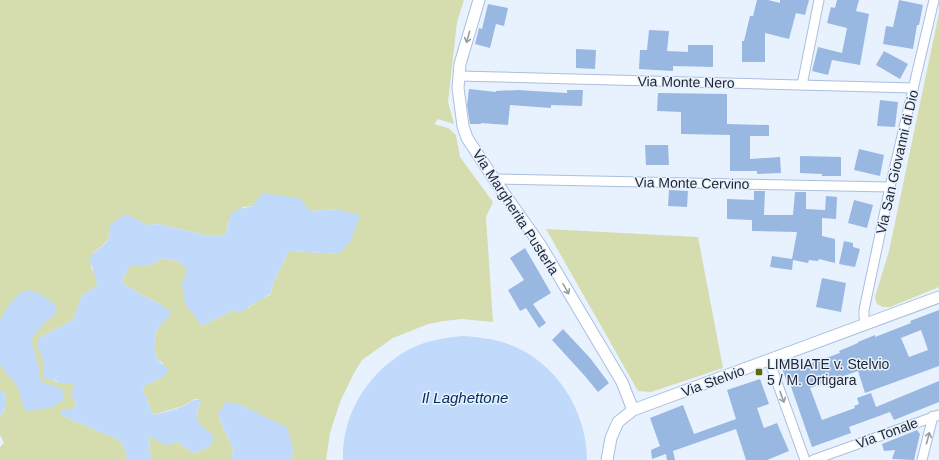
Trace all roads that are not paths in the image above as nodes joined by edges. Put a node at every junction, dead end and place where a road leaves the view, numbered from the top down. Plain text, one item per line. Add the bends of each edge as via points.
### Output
1 (479, 0) edge
2 (818, 0) edge
3 (934, 0) edge
4 (459, 76) junction
5 (802, 85) junction
6 (913, 88) junction
7 (494, 179) junction
8 (890, 188) junction
9 (939, 297) edge
10 (866, 324) junction
11 (769, 360) junction
12 (633, 410) junction
13 (936, 416) edge
14 (607, 460) edge
15 (805, 460) edge
16 (813, 460) edge
17 (922, 460) edge

1 -> 4 street, Via Margherita Pusterla via 460,64
2 - 5 street
3 - 6 street, Via San Giovanni di Dio
4 - 5 street, Via Monte Nero
4 - 7 street, Via Margherita Pusterla via 458,88 467,138
5 - 6 street, Via Monte Nero
6 - 8 street, Via San Giovanni di Dio
7 - 8 street, Via Monte Cervino
7 -> 12 street, Via Margherita Pusterla via 541,246 622,382
8 - 10 street, Via San Giovanni di Dio via 864,312
9 - 10 street, Via Stelvio
10 - 11 street, Via Stelvio
11 - 12 street, Via Stelvio
11 -> 15 street
12 - 14 street, Via Stelvio via 618,422 611,438
13 - 16 street, Via Tonale
17 -> 13 street

